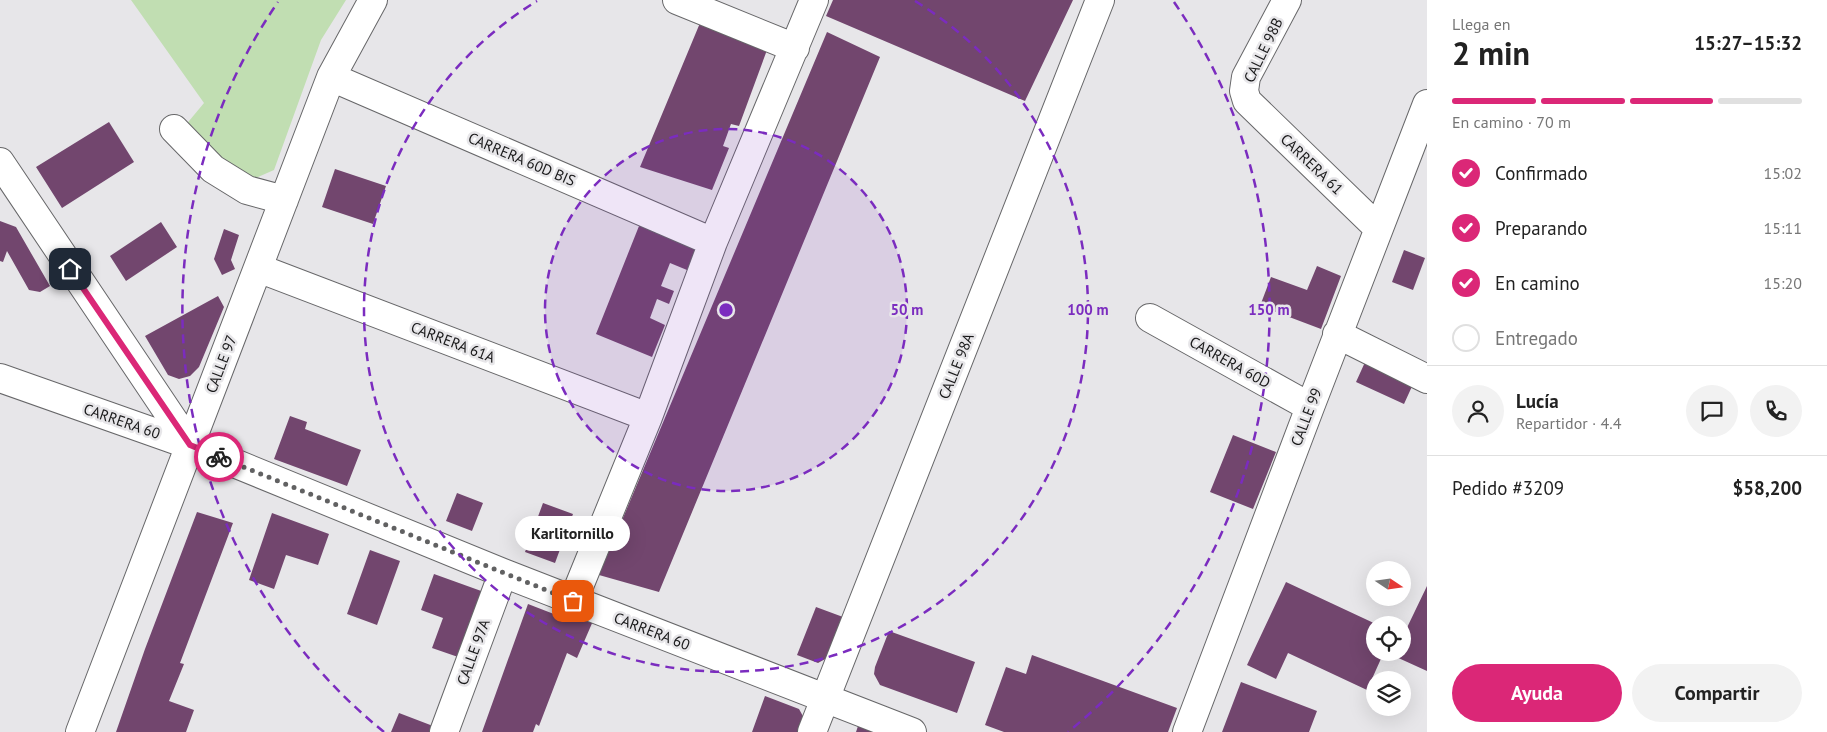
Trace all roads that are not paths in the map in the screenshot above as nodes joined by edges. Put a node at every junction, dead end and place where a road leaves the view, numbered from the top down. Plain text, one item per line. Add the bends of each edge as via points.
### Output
1 (373, 0) edge
2 (677, 0) edge
3 (814, 0) edge
4 (1100, 0) edge
5 (1287, 0) edge
6 (795, 48) junction
7 (331, 77) junction
8 (1247, 100) joint
9 (1427, 104) edge
10 (174, 129) dead end
11 (0, 162) edge
12 (0, 197) edge
13 (284, 200) junction
14 (28, 207) junction
15 (1378, 228) junction
16 (713, 242) junction
17 (258, 268) junction
18 (1150, 318) dead end
19 (1337, 334) junction
20 (0, 378) edge
21 (1427, 378) edge
22 (1310, 406) junction
23 (648, 417) junction
24 (190, 445) junction
25 (502, 573) junction
26 (573, 601) junction
27 (824, 699) junction
28 (80, 732) edge
29 (444, 732) edge
30 (812, 732) edge
31 (912, 732) edge
32 (1187, 732) edge

1 - 7 street, CALLE 97
2 - 6 street
3 - 6 street
4 - 27 street, CALLE 98A
5 - 8 street, CALLE 98B via 1246,77 1244,91
6 - 16 street
7 - 13 street, CALLE 97
7 - 16 street, CARRERA 60D BIS
8 - 15 street, CARRERA 61
9 - 15 street, CALLE 99
10 - 13 street via 213,169 247,190
11 - 14 street
12 - 14 street
13 - 17 street, CALLE 97
14 - 24 street
15 - 19 street, CALLE 99
16 - 23 street
17 - 23 street, CARRERA 61A
17 - 24 street, CALLE 97
18 - 22 street, CARRERA 60D
19 - 21 street
19 - 22 street, CALLE 99
20 - 24 street, CARRERA 60
22 - 32 street, CALLE 99
23 - 26 street
24 - 25 street, CARRERA 60
24 - 28 street, CALLE 97
25 - 26 street, CARRERA 60
25 - 29 street, CALLE 97A
26 - 27 street, CARRERA 60
27 - 30 street, CALLE 98A
27 - 31 street, CARRERA 60

